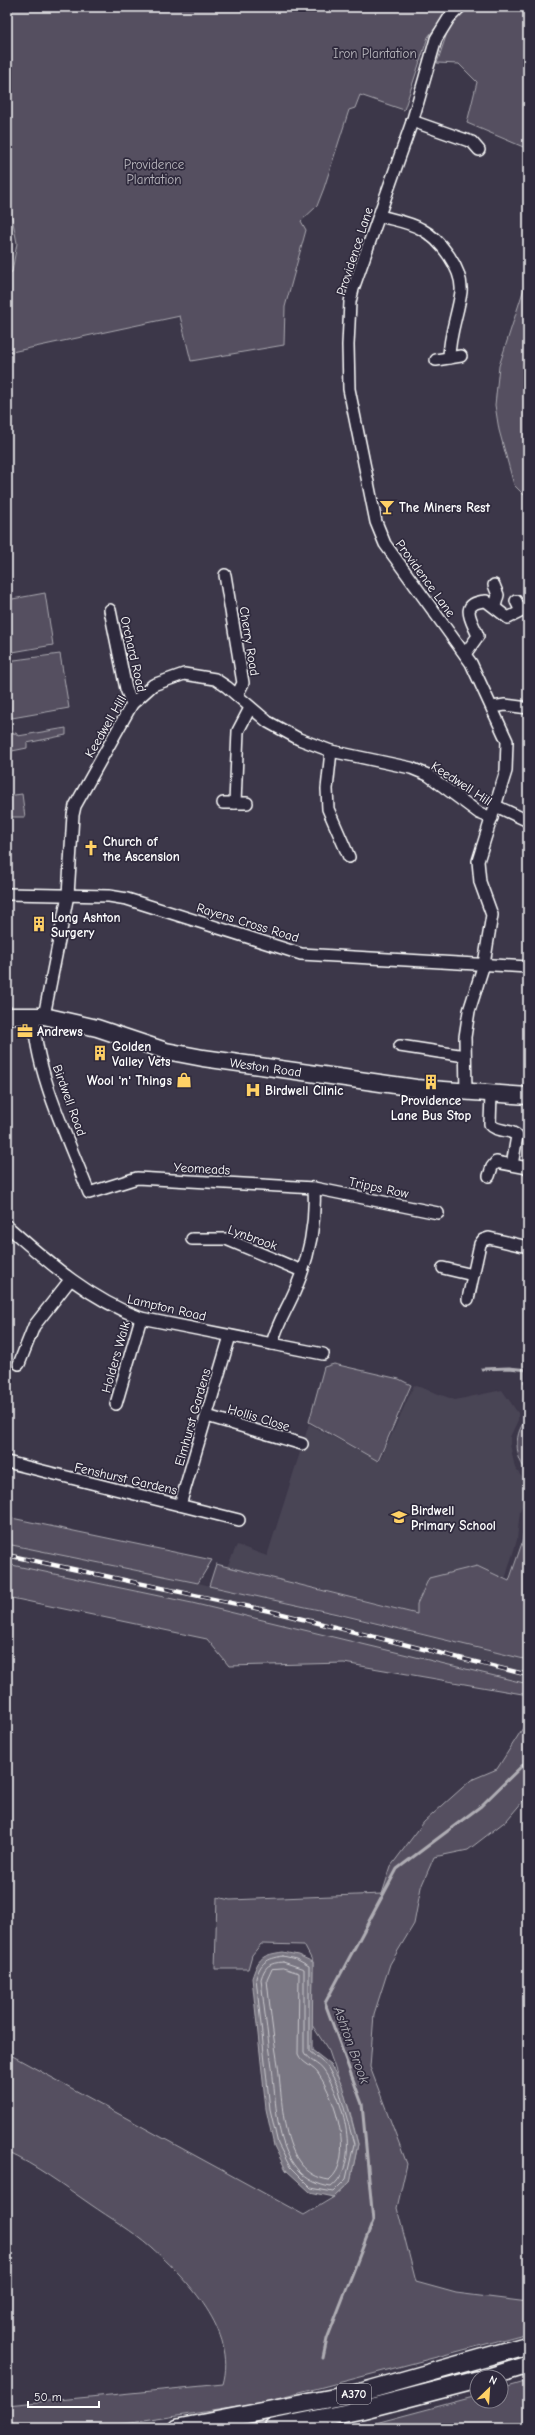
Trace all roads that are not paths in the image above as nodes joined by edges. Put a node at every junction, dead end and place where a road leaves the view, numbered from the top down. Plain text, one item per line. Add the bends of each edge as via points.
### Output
1 (460, 7) edge
2 (412, 121) junction
3 (479, 150) dead end
4 (380, 216) junction
5 (461, 356) dead end
6 (449, 358) junction
7 (436, 360) dead end
8 (225, 576) dead end
9 (494, 585) dead end
10 (516, 601) dead end
11 (495, 606) junction
12 (110, 610) dead end
13 (524, 610) edge
14 (465, 654) junction
15 (237, 695) junction
16 (132, 704) junction
17 (493, 707) junction
18 (250, 708) junction
19 (528, 708) edge
20 (331, 751) junction
21 (223, 803) dead end
22 (235, 803) junction
23 (247, 803) dead end
24 (496, 806) junction
25 (492, 818) junction
26 (528, 821) edge
27 (349, 857) dead end
28 (7, 894) edge
29 (68, 895) junction
30 (484, 964) junction
31 (528, 967) edge
32 (7, 1016) edge
33 (39, 1016) junction
34 (400, 1046) dead end
35 (465, 1056) junction
36 (466, 1093) junction
37 (491, 1094) junction
38 (528, 1096) edge
39 (512, 1165) junction
40 (528, 1168) edge
41 (490, 1176) dead end
42 (314, 1188) junction
43 (89, 1193) joint
44 (438, 1214) dead end
45 (7, 1226) edge
46 (192, 1240) dead end
47 (526, 1245) edge
48 (443, 1268) dead end
49 (302, 1271) junction
50 (473, 1275) junction
51 (70, 1280) junction
52 (468, 1299) dead end
53 (141, 1318) junction
54 (230, 1336) junction
55 (272, 1344) junction
56 (323, 1354) dead end
57 (18, 1364) dead end
58 (116, 1404) dead end
59 (207, 1416) junction
60 (302, 1444) dead end
61 (7, 1462) edge
62 (180, 1505) junction
63 (239, 1520) dead end
64 (528, 2345) edge
65 (528, 2365) edge
66 (509, 2371) edge
67 (469, 2382) edge
68 (178, 2428) edge
69 (273, 2428) edge

1 - 2 street, Providence Lane via 449,18 436,39
2 - 3 street via 472,142
2 - 4 street, Providence Lane
4 - 6 street via 422,229 435,240 457,270 461,291 449,345
4 - 14 street, Providence Lane via 350,302 348,389 376,522 385,544
5 - 6 street
6 - 7 street
8 - 15 street, Cherry Road via 233,589 242,684
9 - 11 street via 498,595
10 - 13 street
11 - 13 street via 508,618
11 - 14 street via 486,600 471,607 469,619 478,636
12 - 16 street, Orchard Road via 126,689
14 - 17 street, Providence Lane
15 - 16 street, Keedwell Hill via 215,679 184,674 153,685
15 - 18 street, Keedwell Hill
16 - 29 street, Keedwell Hill via 75,806
17 - 19 street via 505,705
17 - 24 street, Providence Lane via 505,735 507,755 506,771
18 - 20 street, Keedwell Hill via 279,729
18 - 22 street via 238,731
20 - 25 street, Keedwell Hill via 411,768 428,775 479,813
20 - 27 street via 327,797 331,820 348,844
21 - 22 street
22 - 23 street
24 - 25 street, Providence Lane
24 - 26 street
25 - 30 street, Providence Lane via 478,860 480,882 492,915
28 - 29 street, Rayens Cross Road
29 - 30 street, Rayens Cross Road via 126,899 301,954
29 - 33 street, Keedwell Hill
30 - 31 street, Rayens Cross Road
30 - 35 street, Providence Lane via 469,1012
32 - 33 street, Weston Road
33 - 36 street, Weston Road via 97,1028 185,1055
33 - 43 street, Birdwell Road via 36,1046
34 - 35 street
35 - 36 street, Providence Lane
36 - 37 street, Weston Road
37 - 38 street, Weston Road
37 - 39 street via 490,1124 493,1128 513,1132 517,1136
39 - 40 street
39 - 41 street via 496,1162
42 - 43 street, Yeomeads via 137,1178
42 - 44 street, Tripps Row
42 - 49 street via 314,1223
45 - 51 street, Lampton Road
46 - 49 street, Lynbrook via 226,1239
47 - 50 street via 489,1238 483,1240
48 - 50 street
49 - 55 street via 291,1300 276,1328
50 - 52 street
51 - 53 street, Lampton Road via 115,1309
51 - 57 street via 34,1326
53 - 54 street, Lampton Road
53 - 58 street, Holders Walk
54 - 55 street, Lampton Road
54 - 59 street, Elmhurst Gardens
55 - 56 street, Lampton Road
59 - 60 street, Hollis Close
59 - 62 street, Elmhurst Gardens
61 - 62 street, Fenshurst Gardens
62 - 63 street, Fenshurst Gardens
64 - 68 main road, A370 via 358,2393
65 - 66 main road
67 - 69 main road, A370 via 361,2410

